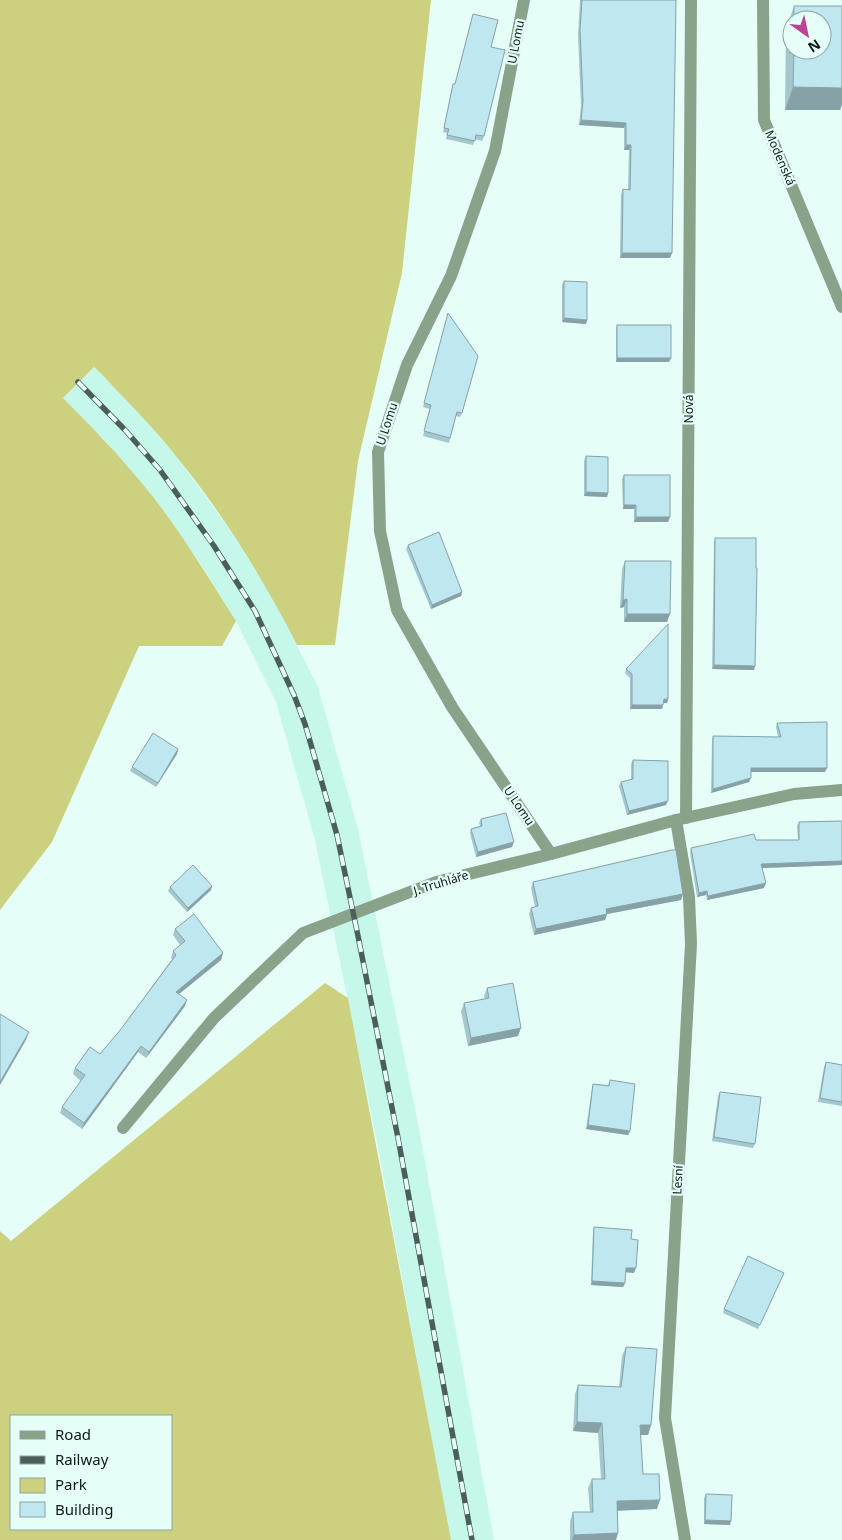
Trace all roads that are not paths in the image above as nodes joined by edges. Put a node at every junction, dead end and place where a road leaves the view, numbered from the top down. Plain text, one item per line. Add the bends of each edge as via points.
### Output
1 (524, 0) edge
2 (691, 0) edge
3 (763, 0) edge
4 (842, 307) edge
5 (842, 790) edge
6 (681, 819) junction
7 (551, 854) junction
8 (123, 1128) dead end
9 (685, 1540) edge

1 - 7 street, U Lomu via 495,151 451,276 407,365 378,452 380,531 397,610 452,707
2 - 6 street, Nová
3 - 4 street, Modenská via 764,120
5 - 6 street, J. Truhláře via 794,794
6 - 7 street, J. Truhláře
6 - 9 street, Lesní via 691,944 665,1418
7 - 8 street, J. Truhláře via 436,882 303,933 214,1018

